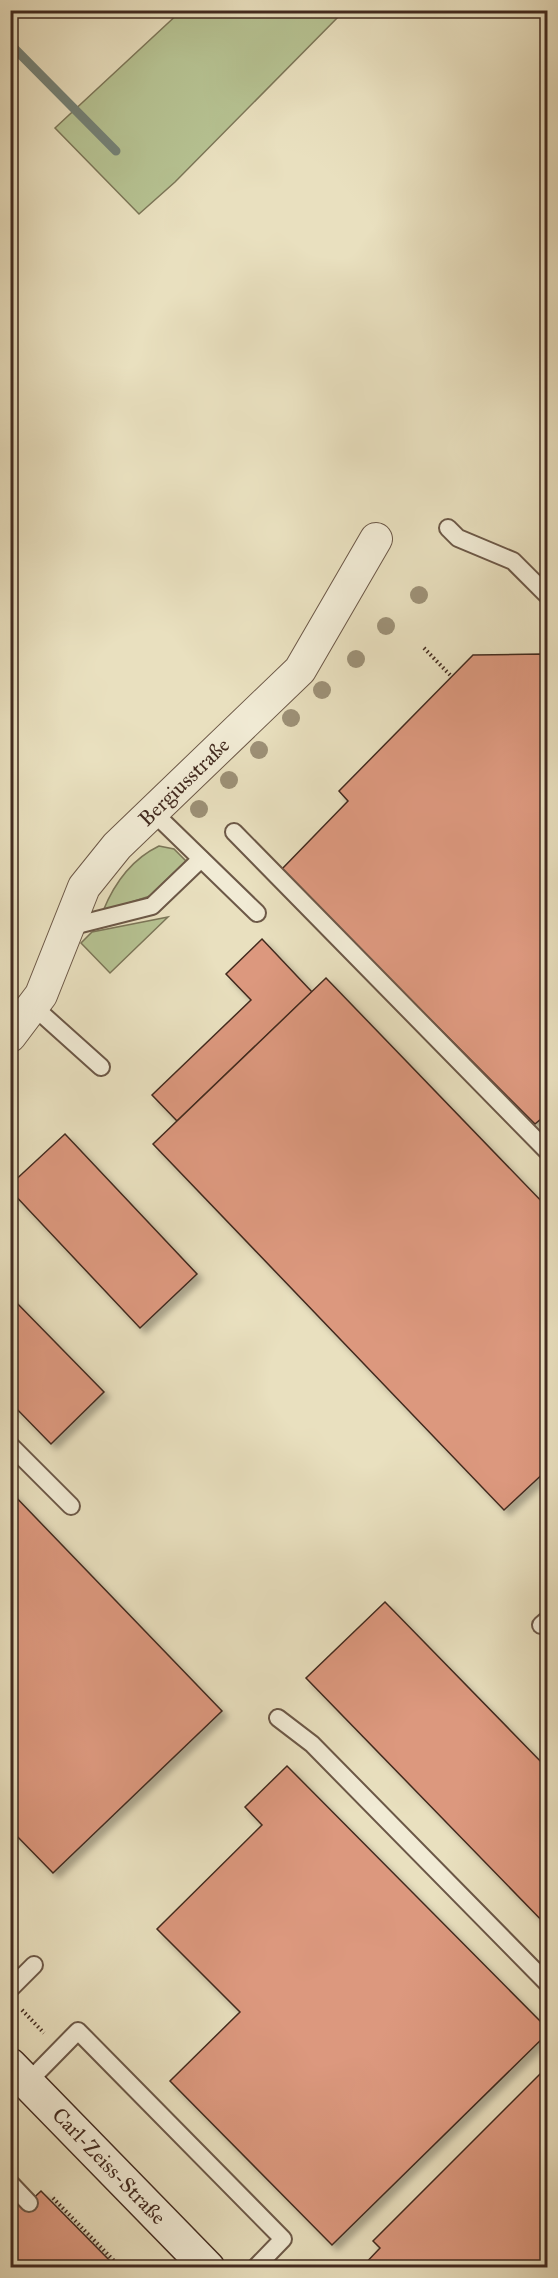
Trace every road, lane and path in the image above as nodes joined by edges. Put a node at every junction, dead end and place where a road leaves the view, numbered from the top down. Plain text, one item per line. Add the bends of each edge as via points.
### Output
1 (448, 528) dead end
2 (376, 539) dead end
3 (548, 596) edge
4 (424, 648) dead end
5 (452, 677) dead end
6 (154, 813) junction
7 (234, 832) dead end
8 (201, 859) junction
9 (257, 913) dead end
10 (69, 927) junction
11 (33, 1006) junction
12 (10, 1036) edge
13 (101, 1067) dead end
14 (548, 1152) edge
15 (10, 1445) edge
16 (71, 1506) dead end
17 (278, 1718) dead end
18 (34, 1965) dead end
19 (548, 1984) edge
20 (10, 1989) edge
21 (19, 2073) edge
22 (10, 2183) edge
23 (50, 2195) dead end
24 (29, 2203) dead end
25 (121, 2268) edge
26 (208, 2268) edge
27 (255, 2268) edge

1 - 3 lane via 458,538 513,561
2 - 6 street, Bergiusstraße via 300,670
4 - 5 path
6 - 8 lane
6 - 10 street, Bergiusstraße via 117,846 84,887
7 - 14 lane
8 - 9 lane
8 - 10 lane via 153,906
10 - 11 street, Bergiusstraße
11 - 12 street, Bergiusstraße
11 - 13 lane
15 - 16 lane
17 - 19 lane via 312,1744
18 - 20 lane
21 - 26 main road, Carl-Zeiss-Straße
21 - 27 lane via 78,2031 283,2239
22 - 24 lane
23 - 25 path

